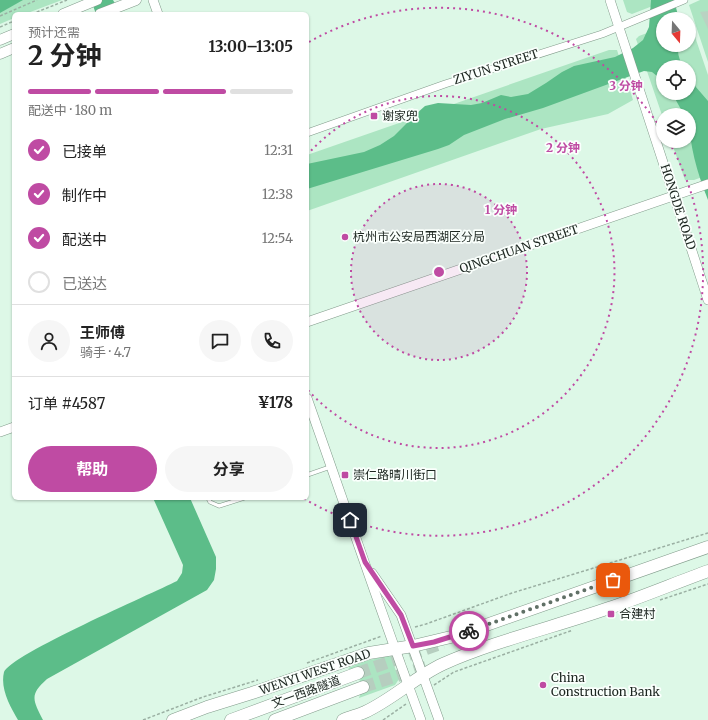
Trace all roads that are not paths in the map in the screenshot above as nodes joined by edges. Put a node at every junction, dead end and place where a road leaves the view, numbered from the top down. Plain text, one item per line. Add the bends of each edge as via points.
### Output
1 (136, 0) edge
2 (153, 0) edge
3 (610, 0) edge
4 (683, 0) edge
5 (93, 2) edge
6 (68, 12) edge
7 (105, 12) edge
8 (157, 12) edge
9 (619, 27) junction
10 (12, 35) edge
11 (0, 40) edge
12 (12, 49) edge
13 (0, 54) edge
14 (309, 132) edge
15 (708, 184) edge
16 (674, 196) junction
17 (708, 300) edge
18 (309, 321) edge
19 (309, 404) edge
20 (12, 428) edge
21 (0, 432) edge
22 (331, 466) junction
23 (309, 474) edge
24 (209, 500) edge
25 (238, 500) edge
26 (708, 547) edge
27 (365, 562) junction
28 (708, 571) edge
29 (413, 646) junction
30 (394, 649) junction
31 (358, 673) tunnel mouth
32 (422, 675) junction
33 (408, 686) junction
34 (364, 687) tunnel mouth
35 (173, 720) edge
36 (231, 720) edge
37 (275, 720) edge
38 (343, 720) edge
39 (421, 720) edge
40 (439, 720) edge

1 - 7 main road
2 - 8 street
3 - 9 street, HONGDE ROAD
4 - 9 street, ZIYUN STREET
5 - 6 main road
9 - 14 street, ZIYUN STREET via 444,84
9 - 16 street, HONGDE ROAD
10 - 11 main road
12 - 13 main road
15 - 16 street, QINGCHUAN STREET
16 - 17 street, HONGDE ROAD
16 - 18 street, QINGCHUAN STREET
19 - 22 street
20 - 21 street
22 - 23 lane
22 - 27 street
24 - 25 lane via 219,506
26 - 29 main road, WENYI WEST ROAD via 454,636
27 - 29 street via 401,615
27 - 30 street
28 - 32 main road via 608,608 462,656
29 - 30 main road, WENYI WEST ROAD
29 - 32 street
30 - 33 street
30 - 35 main road, WENYI WEST ROAD via 351,658
31 - 36 main road, 文一西路隧道
32 - 33 main road
32 - 40 street
33 - 38 main road via 366,712
33 - 39 street
34 - 37 main road, 文一西路隧道

